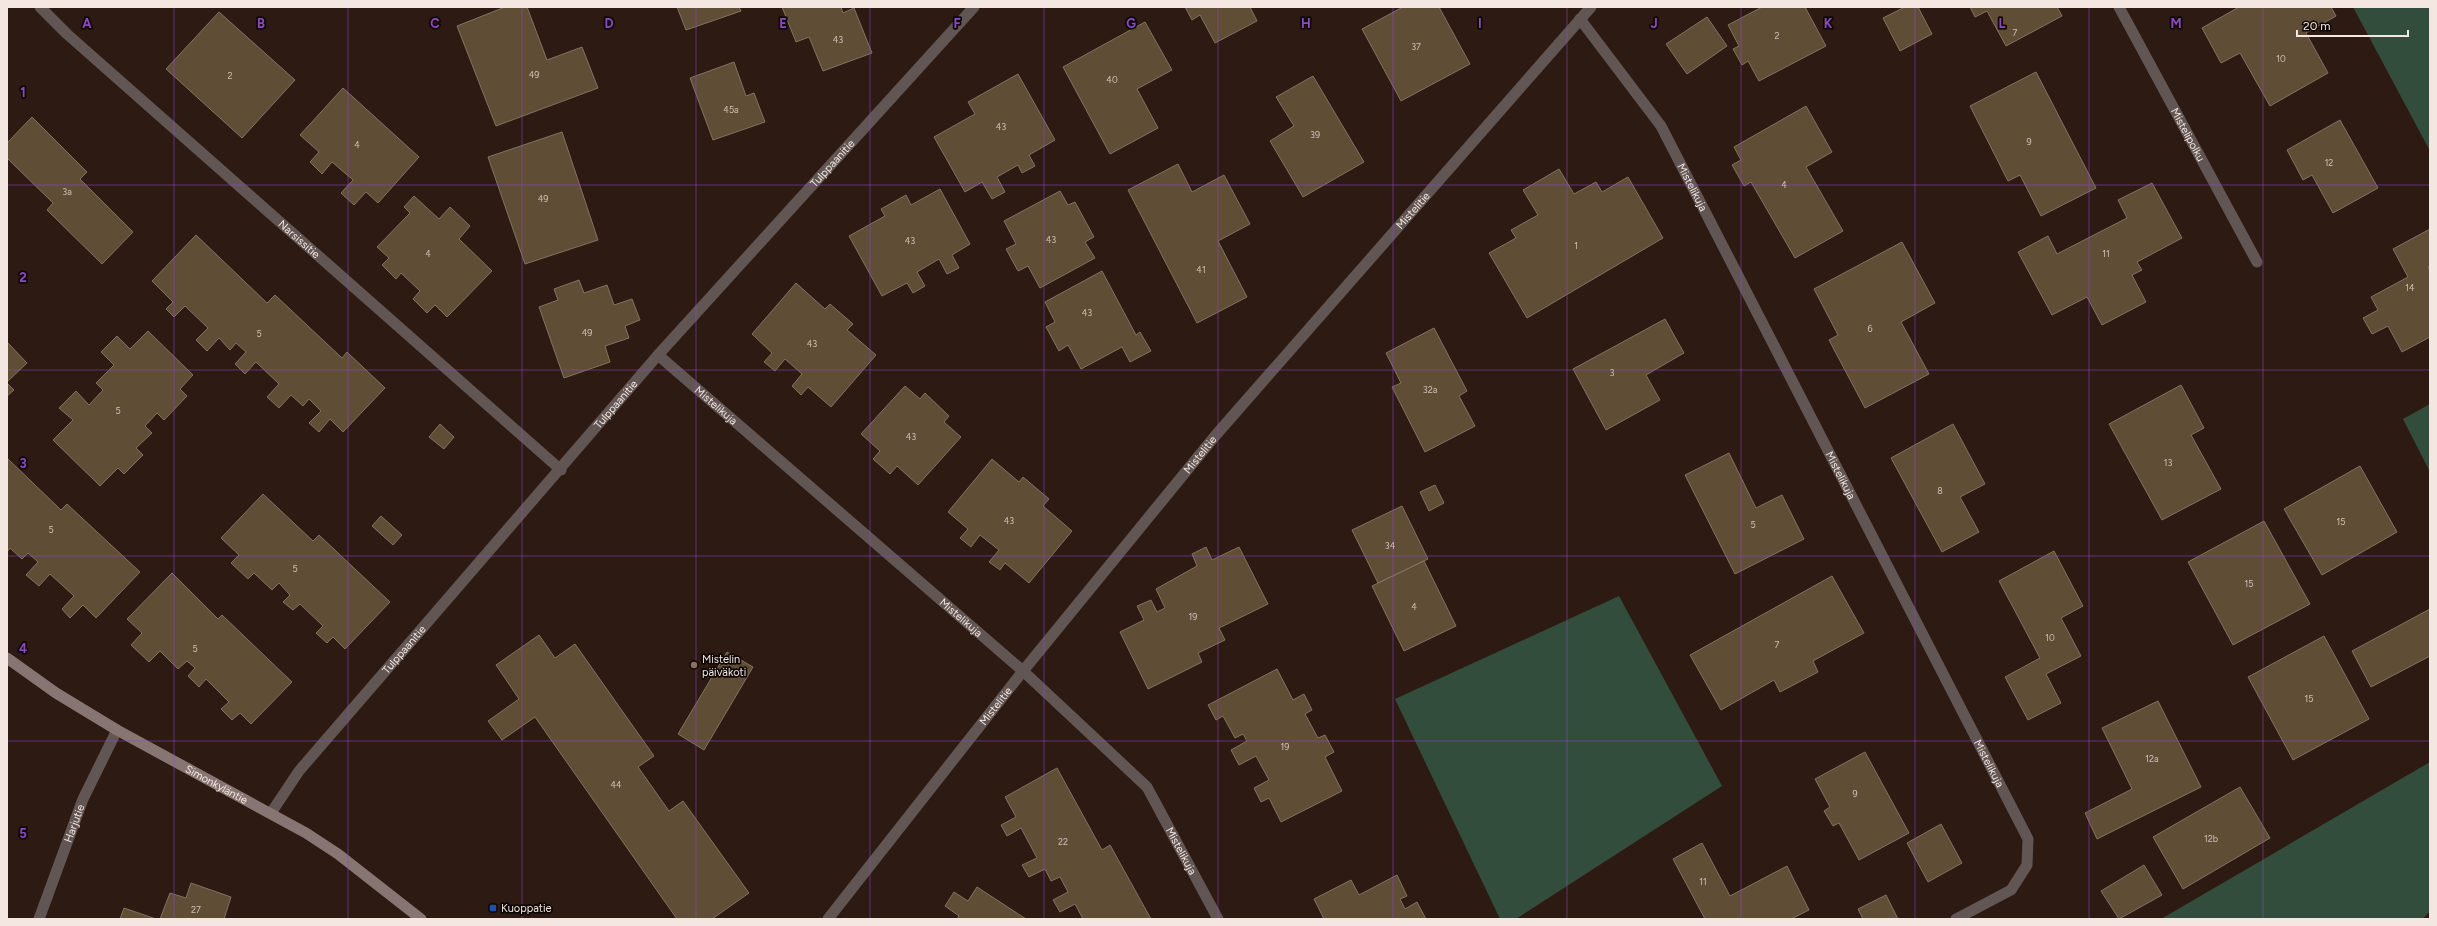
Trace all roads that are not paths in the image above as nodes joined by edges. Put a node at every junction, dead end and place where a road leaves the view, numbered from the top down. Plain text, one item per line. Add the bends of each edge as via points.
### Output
1 (40, 7) edge
2 (974, 7) edge
3 (1591, 7) edge
4 (2119, 7) edge
5 (1580, 20) junction
6 (2257, 262) dead end
7 (658, 355) junction
8 (561, 470) junction
9 (7, 658) edge
10 (1023, 671) junction
11 (116, 730) junction
12 (271, 813) junction
13 (39, 919) edge
14 (421, 919) edge
15 (828, 919) edge
16 (1218, 919) edge
17 (1956, 919) edge

1 - 8 street, Narsissitie via 67,34
2 - 7 street, Tulppaanitie
3 - 5 street, Mistelitie
4 - 6 street, Mistelipolku
5 - 10 street, Mistelitie via 1215,436
5 - 17 street, Mistelikuja via 1661,126 2028,839 2027,865 2011,890
7 - 8 street, Tulppaanitie
7 - 10 street, Mistelikuja
8 - 12 street, Tulppaanitie via 299,771
9 - 11 main road, Simonkyläntie via 56,693
10 - 15 street, Mistelitie
10 - 16 street, Mistelikuja via 1148,787
11 - 12 main road, Simonkyläntie
11 - 13 street, Harjutie via 86,792
12 - 14 main road, Simonkyläntie via 338,854

